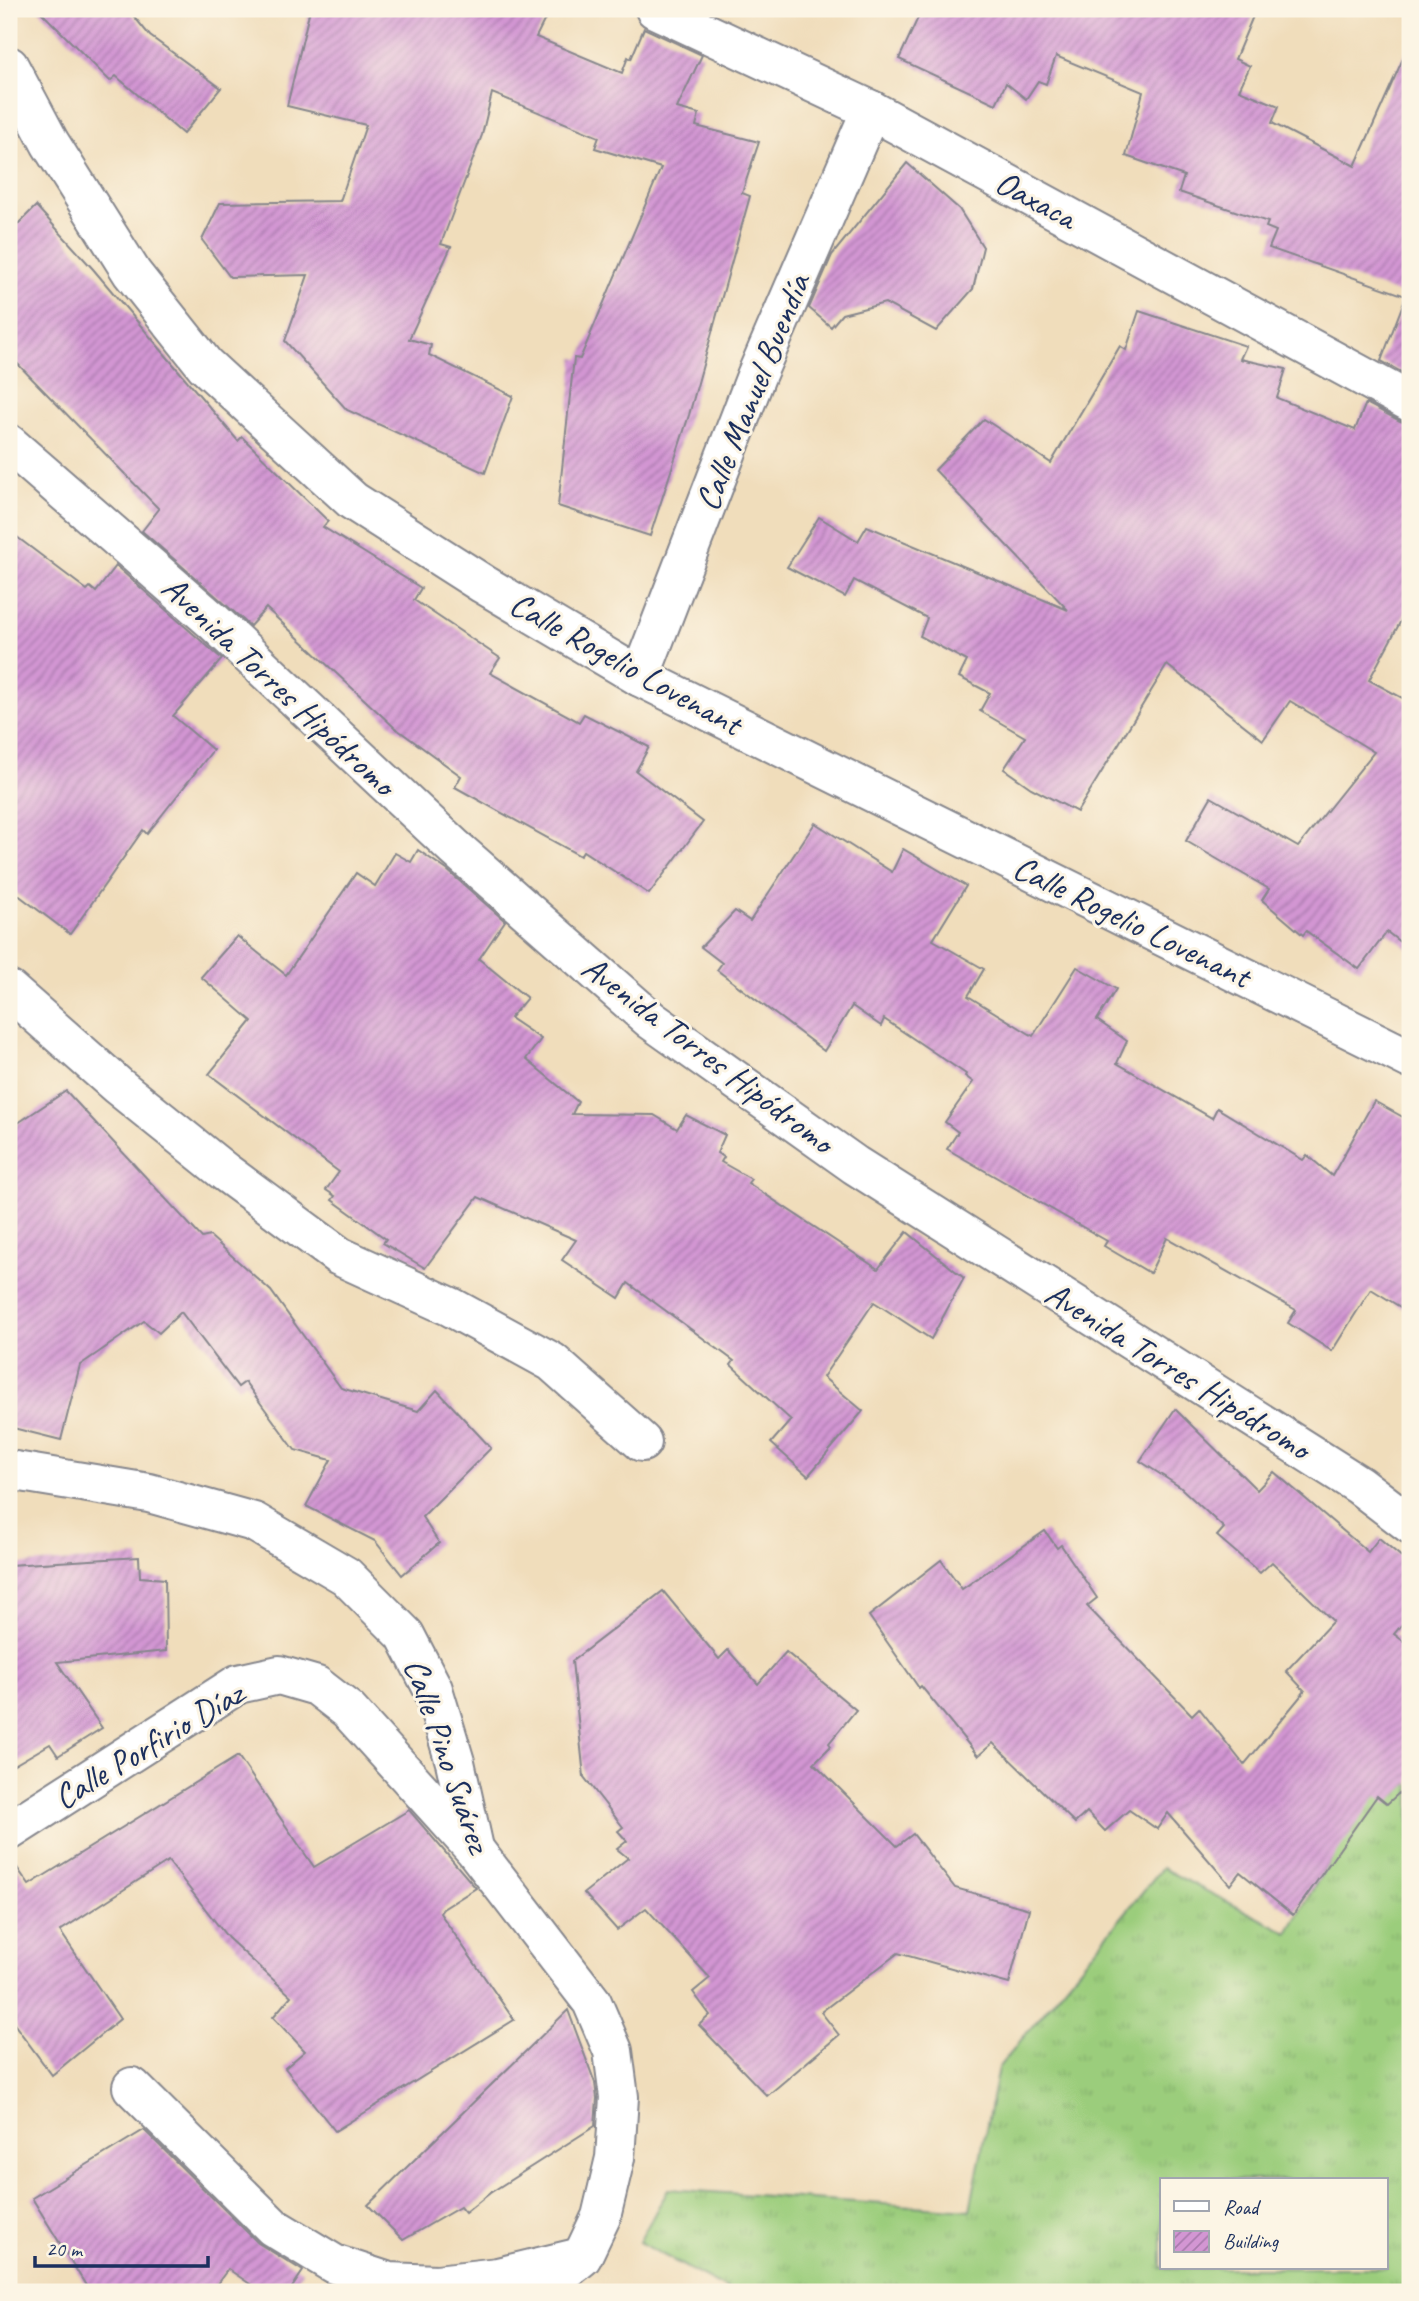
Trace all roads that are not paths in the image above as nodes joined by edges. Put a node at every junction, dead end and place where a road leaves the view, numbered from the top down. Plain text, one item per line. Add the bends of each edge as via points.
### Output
1 (655, 9) edge
2 (9, 66) edge
3 (871, 110) junction
4 (1410, 402) edge
5 (9, 444) edge
6 (640, 677) junction
7 (9, 990) edge
8 (1410, 1059) edge
9 (642, 1442) dead end
10 (9, 1470) edge
11 (1359, 1485) junction
12 (1410, 1490) edge
13 (1410, 1524) edge
14 (9, 1831) edge
15 (474, 1849) junction
16 (132, 2087) dead end
17 (582, 2257) junction
18 (539, 2292) edge

1 - 3 street, Oaxaca
2 - 6 street, Calle Rogelio Lovenant via 50,143 132,272 205,365 352,501
3 - 4 street, Oaxaca
3 - 6 street, Calle Manuel Buendía via 756,376
5 - 11 street, Avenida Torres Hipódromo via 214,622 455,848 651,1020 855,1165
6 - 8 street, Calle Rogelio Lovenant
7 - 9 street via 118,1086 339,1256 451,1307 552,1362
10 - 15 street, Calle Pino Suárez via 149,1493 254,1522 346,1576 405,1635 433,1689
11 - 12 street
11 - 13 street, Avenida Torres Hipódromo
14 - 15 street, Calle Porfirio Díaz via 238,1684 279,1675 317,1686 348,1710
15 - 17 street, Calle Pino Suárez via 592,2002 613,2051 619,2097 615,2158 601,2217
16 - 17 street via 273,2227 334,2264 389,2281 437,2284 498,2277
17 - 18 street, Calle Pino Suárez

